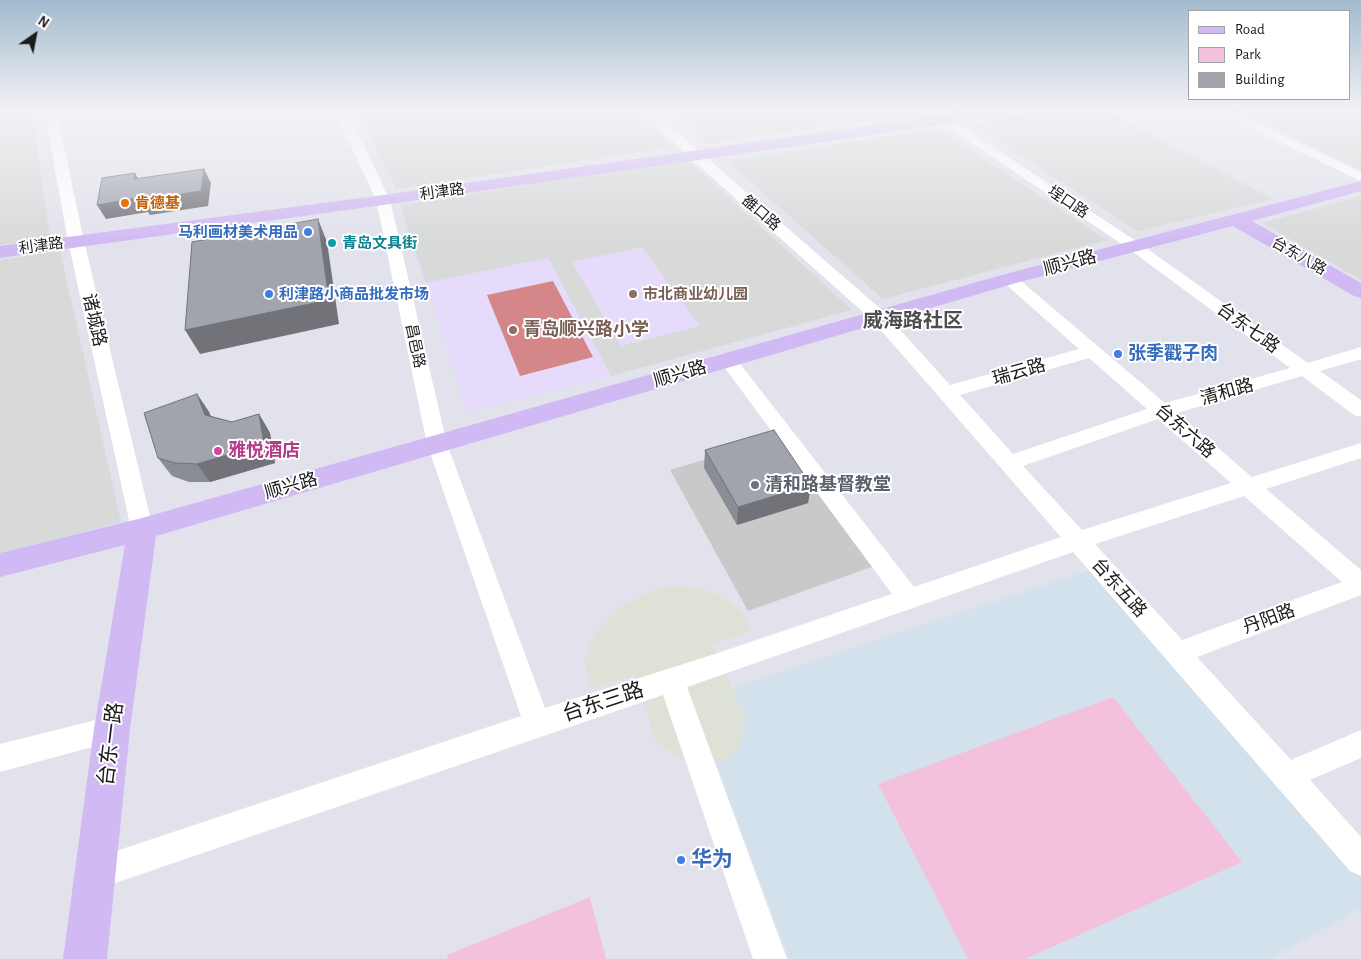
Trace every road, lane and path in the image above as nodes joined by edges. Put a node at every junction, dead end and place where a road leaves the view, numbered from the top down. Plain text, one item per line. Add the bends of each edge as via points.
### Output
1 (59, 154) edge
2 (361, 154) edge
3 (694, 154) joint
4 (996, 154) edge
5 (1302, 154) edge
6 (1360, 184) edge
7 (383, 200) junction
8 (1239, 219) junction
9 (76, 241) junction
10 (1134, 246) junction
11 (0, 252) edge
12 (1009, 279) junction
13 (1361, 288) edge
14 (1361, 292) edge
15 (878, 316) junction
16 (1092, 351) junction
17 (1361, 353) edge
18 (728, 360) junction
19 (1305, 369) junction
20 (946, 393) junction
21 (1361, 410) edge
22 (1162, 411) junction
23 (437, 444) junction
24 (1361, 450) edge
25 (1008, 463) junction
26 (1250, 487) junction
27 (142, 529) junction
28 (1077, 541) junction
29 (0, 565) edge
30 (1361, 585) edge
31 (910, 600) junction
32 (1177, 653) junction
33 (671, 680) junction
34 (537, 724) junction
35 (112, 728) junction
36 (1361, 744) edge
37 (0, 758) edge
38 (1286, 776) junction
39 (1361, 860) edge
40 (94, 874) junction
41 (85, 959) edge
42 (770, 959) edge

1 - 9 street, 诸城路
2 - 7 street, 昌邑路
3 - 7 street, 利津路
3 - 15 street, 雒口路
4 - 10 street, 埕口路
5 - 6 street
6 - 8 street, 顺兴路
7 - 9 street, 利津路
7 - 23 street, 昌邑路
8 - 10 street, 顺兴路
8 - 13 street, 台东八路
8 - 14 street, 台东八路
9 - 11 street, 利津路
9 - 27 street, 诸城路
10 - 12 street, 顺兴路
10 - 19 street, 台东七路
12 - 15 street, 顺兴路
12 - 16 street, 台东六路
15 - 18 street, 顺兴路
15 - 20 street, 台东五路
16 - 20 street, 瑞云路
16 - 22 street, 台东六路
17 - 19 street, 清和路
18 - 23 street, 顺兴路
18 - 31 street
19 - 21 street, 台东七路
19 - 22 street, 清和路
20 - 25 street, 台东五路
22 - 25 street, 清和路
22 - 26 street, 台东六路
23 - 27 street, 顺兴路
23 - 34 street
24 - 26 street, 台东三路
25 - 28 street, 台东五路
26 - 28 street, 台东三路
26 - 30 street, 台东六路
27 - 29 street, 顺兴路
27 - 35 street, 台东一路
28 - 31 street, 台东三路
28 - 32 street, 台东五路
30 - 32 street, 丹阳路
31 - 33 street, 台东三路
32 - 38 street, 台东五路
33 - 34 street, 台东三路
33 - 42 street
34 - 40 street, 台东三路
35 - 37 street
35 - 40 street, 台东一路
36 - 38 street
38 - 39 street, 台东五路
40 - 41 street, 台东一路

